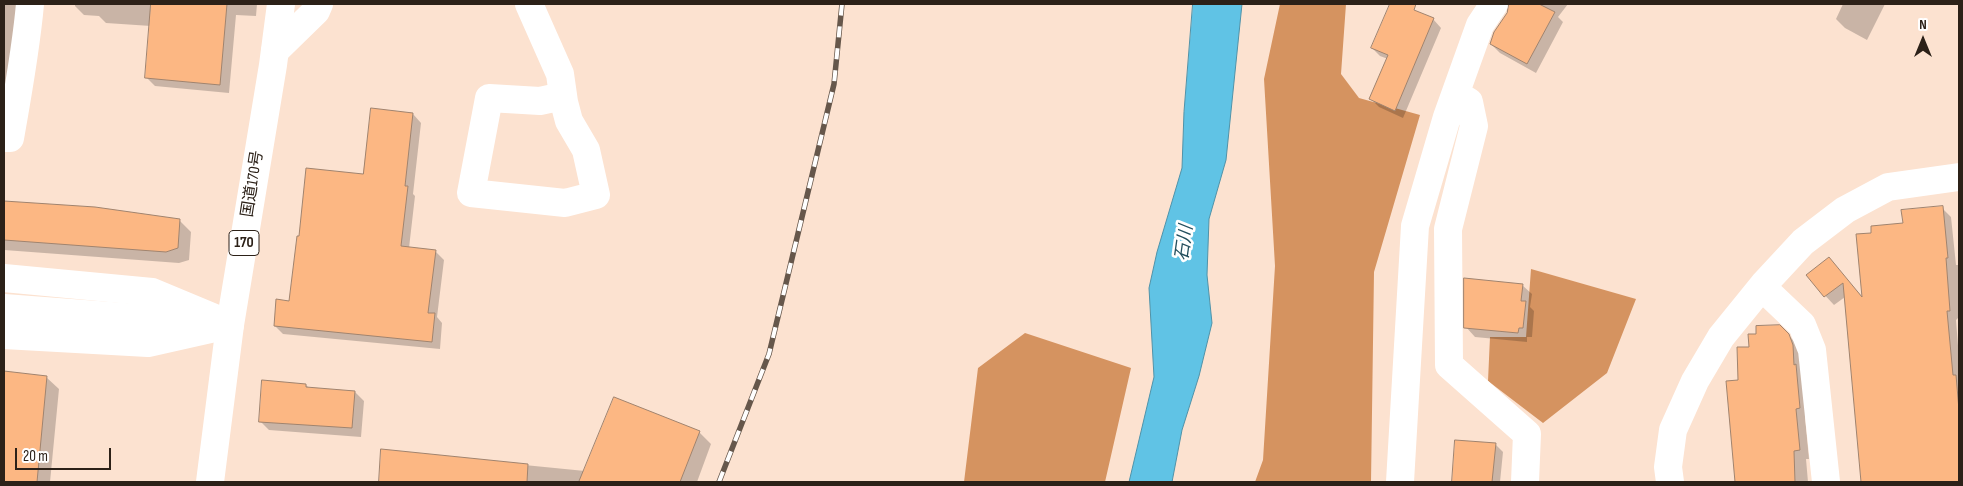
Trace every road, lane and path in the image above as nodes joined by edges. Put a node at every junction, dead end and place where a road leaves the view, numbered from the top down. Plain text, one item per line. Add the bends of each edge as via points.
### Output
1 (30, 4) edge
2 (280, 4) edge
3 (319, 4) edge
4 (529, 4) edge
5 (1494, 4) edge
6 (275, 51) junction
7 (1456, 94) junction
8 (563, 96) junction
9 (4, 138) edge
10 (1959, 177) edge
11 (1959, 182) edge
12 (4, 278) edge
13 (1762, 287) junction
14 (4, 308) edge
15 (230, 325) junction
16 (4, 335) edge
17 (212, 478) edge
18 (1400, 482) edge
19 (1525, 482) edge
20 (1670, 482) edge
21 (1826, 482) edge

1 - 9 main road via 25,57 10,138
2 - 6 main road, 国道170号 / 170
3 - 6 main road via 316,11
4 - 8 main road via 560,74
5 - 7 main road via 1480,25
6 - 15 main road, 国道170号 / 170
7 - 18 main road via 1415,226
7 - 19 main road via 1469,102 1474,126 1448,229 1449,365 1527,434
8 - 8 main road via 569,121 586,150 596,195 565,202 471,193 489,98 540,101
10 - 11 main road
10 - 13 main road via 1888,187 1845,210 1803,242
12 - 15 main road via 152,292
13 - 20 main road via 1721,337 1695,382 1673,430 1668,467
13 - 21 main road via 1802,325 1812,350
14 - 15 main road
15 - 16 main road via 148,343
15 - 17 main road, 国道170号 / 170

